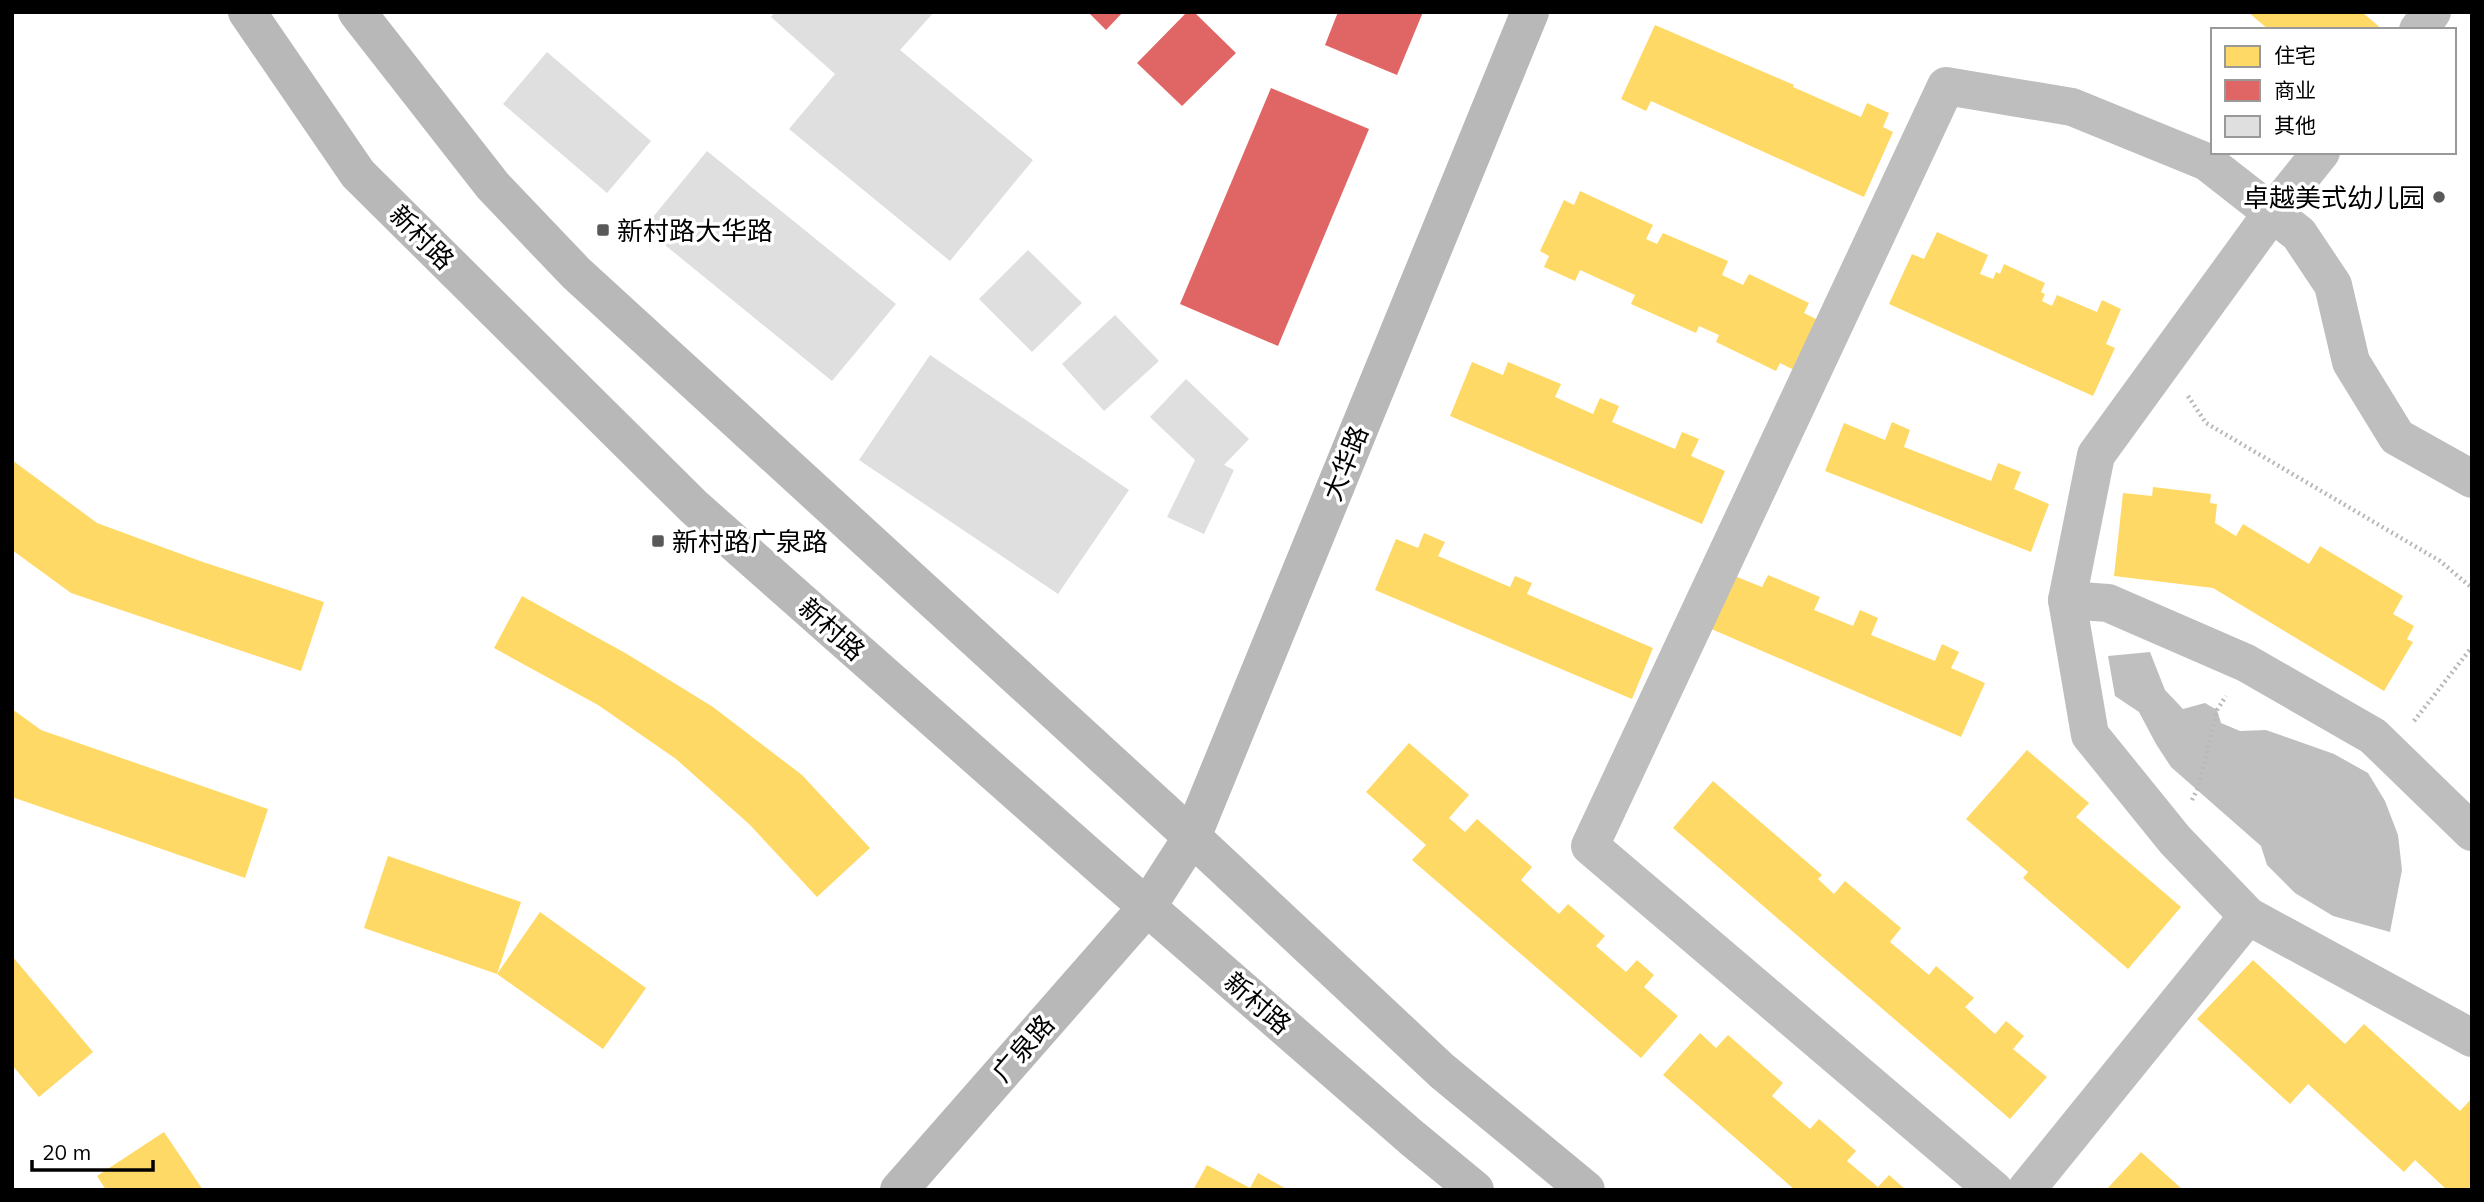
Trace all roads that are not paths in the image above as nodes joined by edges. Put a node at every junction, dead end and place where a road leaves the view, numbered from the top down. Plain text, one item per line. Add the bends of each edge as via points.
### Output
1 (247, 12) edge
2 (357, 12) edge
3 (1530, 12) edge
4 (2432, 12) edge
5 (2420, 28) edge
6 (2318, 154) edge
7 (2272, 213) junction
8 (2472, 479) edge
9 (2067, 600) junction
10 (2472, 832) edge
11 (1192, 837) junction
12 (1147, 907) junction
13 (2248, 916) junction
14 (2472, 1038) edge
15 (899, 1190) edge
16 (1475, 1190) edge
17 (1586, 1190) edge
18 (1994, 1190) edge
19 (2026, 1190) edge

1 - 12 main road, 新村路 via 359,174 378,194 694,507
2 - 11 main road via 493,186 576,273
3 - 11 main road, 大华路
4 - 5 street
6 - 7 street
7 - 8 street via 2299,234 2333,285 2351,362 2397,437
7 - 9 street via 2096,456
7 - 18 street via 2207,162 2072,107 1947,86 1590,846
9 - 10 street via 2108,603 2246,663 2372,737
9 - 13 street via 2090,736 2175,840
11 - 12 main road, 大华路
11 - 17 main road via 1442,1071
12 - 15 main road, 广泉路
12 - 16 main road, 新村路
13 - 14 street
13 - 19 street

